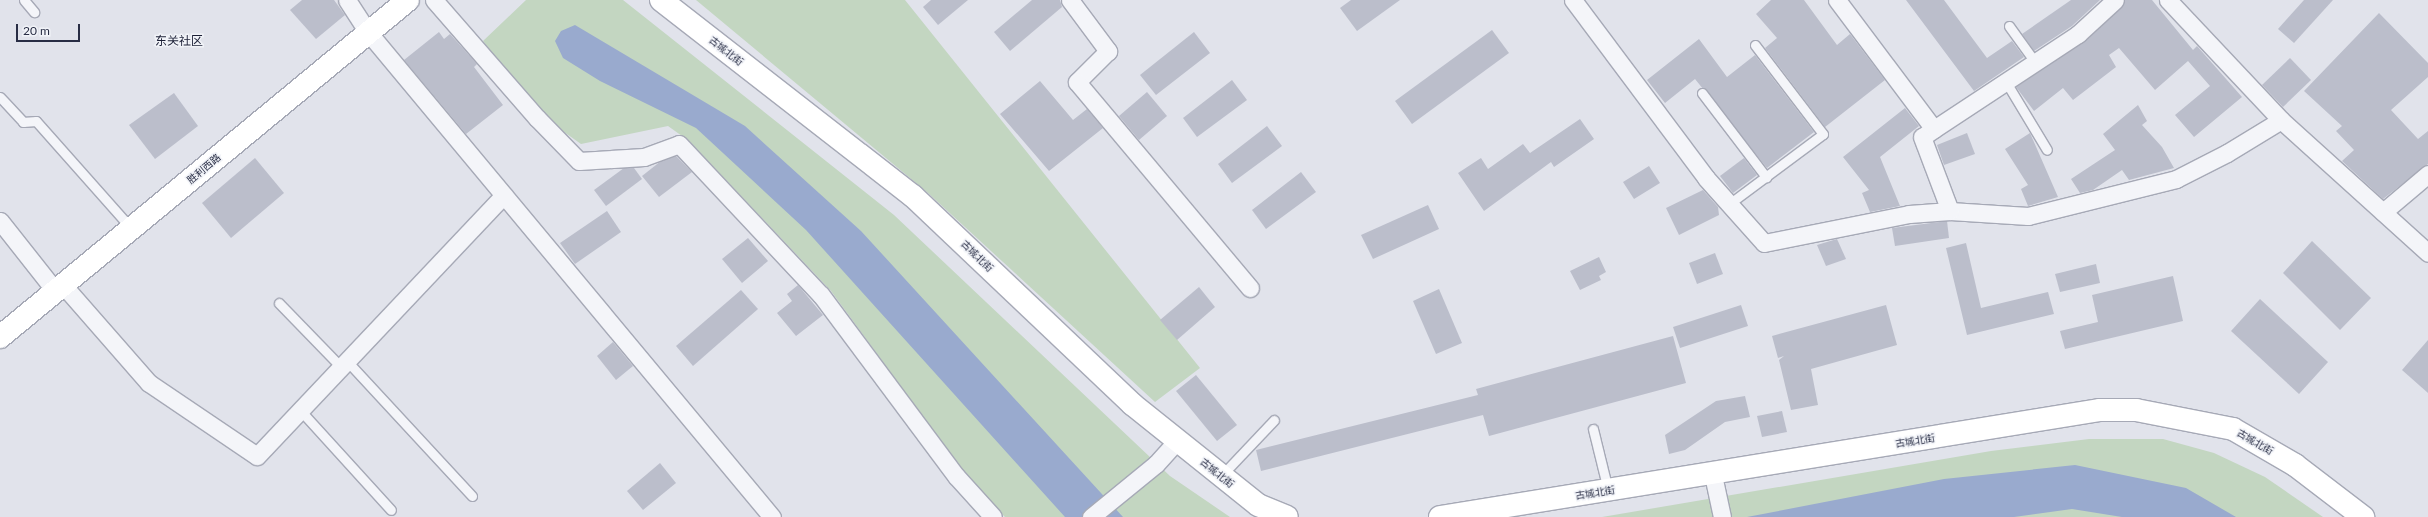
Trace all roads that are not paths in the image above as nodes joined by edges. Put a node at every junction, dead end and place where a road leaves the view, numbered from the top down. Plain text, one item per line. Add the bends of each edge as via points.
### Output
1 (24, 0) edge
2 (347, 0) edge
3 (408, 0) edge
4 (434, 0) edge
5 (660, 0) edge
6 (1070, 0) edge
7 (1573, 0) edge
8 (1837, 0) edge
9 (2115, 0) edge
10 (2168, 0) edge
11 (34, 12) dead end
12 (2009, 26) dead end
13 (368, 32) junction
14 (1755, 45) dead end
15 (2035, 62) junction
16 (2006, 82) junction
17 (1702, 93) dead end
18 (0, 97) edge
19 (2281, 120) junction
20 (1934, 129) junction
21 (2047, 150) dead end
22 (2428, 174) edge
23 (1766, 177) junction
24 (504, 195) junction
25 (1729, 204) junction
26 (1950, 211) junction
27 (2383, 212) junction
28 (0, 221) edge
29 (132, 229) junction
30 (2428, 253) edge
31 (1250, 288) dead end
32 (60, 289) junction
33 (279, 303) dead end
34 (2, 331) edge
35 (344, 364) junction
36 (300, 410) junction
37 (1274, 420) dead end
38 (1593, 428) dead end
39 (1177, 441) junction
40 (1713, 475) junction
41 (1221, 476) junction
42 (1608, 491) junction
43 (472, 496) dead end
44 (391, 510) dead end
45 (1720, 510) edge
46 (772, 517) edge
47 (993, 517) edge
48 (1091, 517) edge
49 (1287, 517) edge
50 (1440, 517) edge
51 (2363, 517) edge

1 - 11 lane
2 - 13 street
3 - 13 main road, 胜利西路
4 - 47 street via 537,118 579,161 644,158 679,144 821,295 956,476
5 - 39 main road, 古城北街 via 913,196 1132,404
6 - 31 street via 1108,51 1077,82
7 - 25 street
8 - 20 street
9 - 15 street via 2078,34
10 - 19 street
12 - 15 lane
13 - 24 street
13 - 29 main road, 胜利西路
14 - 23 lane via 1823,134
15 - 16 street
16 - 20 street
16 - 21 lane
17 - 23 lane
18 - 29 lane via 22,122 36,121
19 - 26 street via 2227,153 2176,179 2028,216
19 - 27 street
20 - 26 street via 1922,137
22 - 27 street
23 - 25 lane
24 - 35 street
24 - 46 street
25 - 26 street via 1764,243 1909,214
27 - 30 street
28 - 32 street
29 - 32 main road, 胜利西路
32 - 34 main road, 胜利西路
32 - 36 street via 149,384 257,456
33 - 35 lane
35 - 36 street
35 - 43 lane
36 - 44 lane
37 - 41 lane
38 - 42 lane
39 - 41 main road, 古城北街
39 - 48 street via 1156,464
40 - 42 main road, 古城北街
40 - 45 street
40 - 51 main road, 古城北街 via 2100,410 2136,410 2233,429 2295,465
41 - 49 main road, 古城北街 via 1258,505
42 - 50 main road, 古城北街

